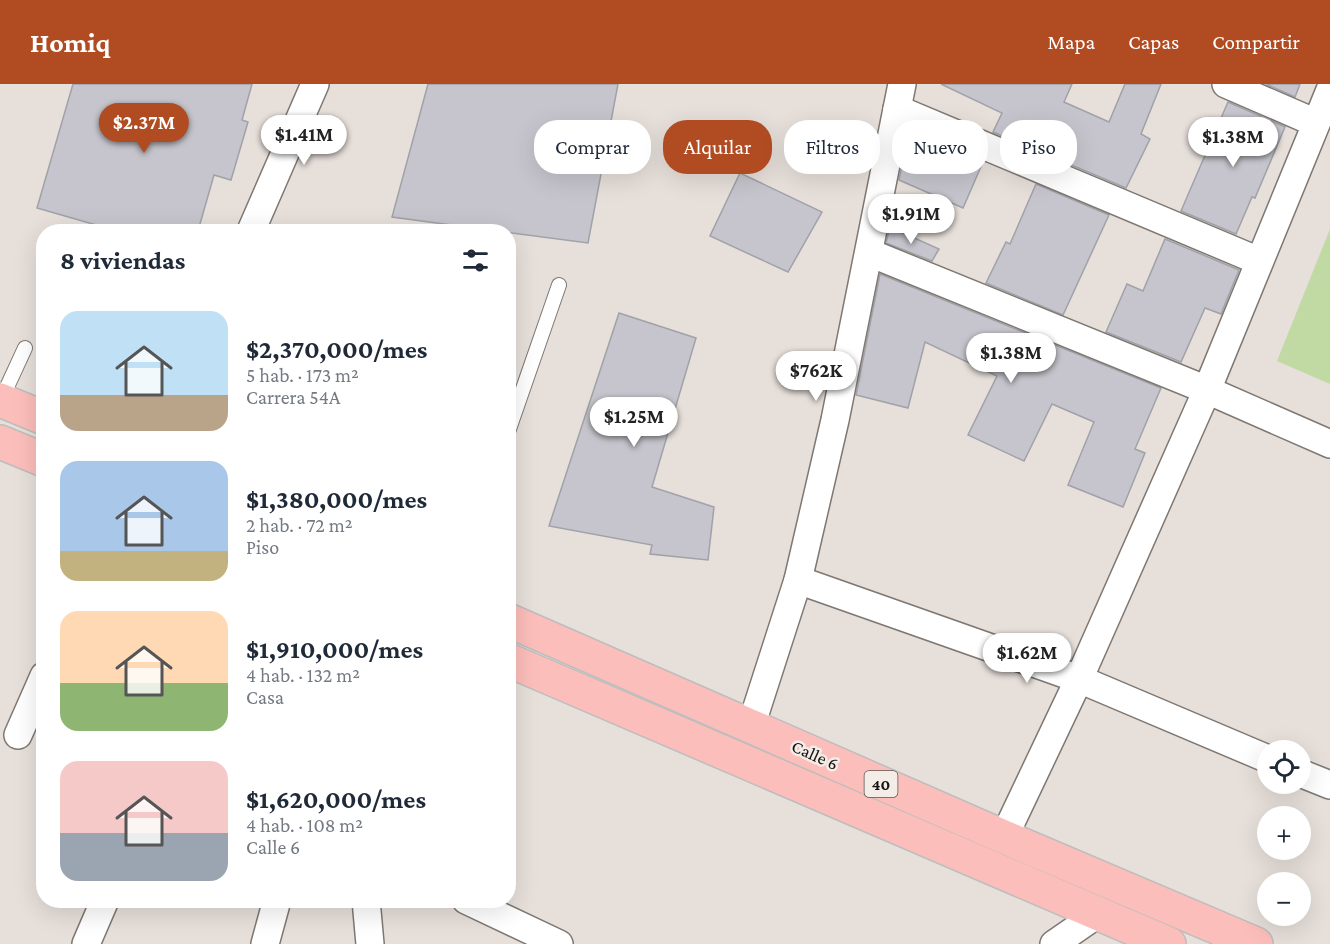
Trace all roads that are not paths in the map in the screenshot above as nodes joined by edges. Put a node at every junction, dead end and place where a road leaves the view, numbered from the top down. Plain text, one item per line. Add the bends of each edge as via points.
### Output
1 (315, 84) edge
2 (1226, 84) edge
3 (1330, 90) edge
4 (899, 97) edge
5 (1316, 123) junction
6 (254, 224) edge
7 (870, 253) junction
8 (1259, 261) junction
9 (559, 285) dead end
10 (25, 348) dead end
11 (1207, 390) junction
12 (0, 400) edge
13 (516, 409) edge
14 (36, 415) edge
15 (0, 442) edge
16 (1330, 444) edge
17 (36, 457) edge
18 (798, 579) junction
19 (516, 623) edge
20 (516, 663) edge
21 (1079, 679) junction
22 (36, 694) edge
23 (752, 726) junction
24 (18, 735) dead end
25 (1257, 754) edge
26 (1311, 777) edge
27 (1330, 785) edge
28 (1004, 837) junction
29 (102, 908) edge
30 (275, 908) edge
31 (367, 908) edge
32 (483, 908) edge
33 (1099, 913) junction
34 (86, 944) edge
35 (265, 944) edge
36 (370, 944) edge
37 (559, 944) edge
38 (1054, 944) edge
39 (1169, 944) edge
40 (1256, 944) edge

1 - 6 street
2 - 5 street
3 - 5 street
4 - 7 street
4 - 8 street
5 - 8 street
7 - 11 street
7 - 18 street
8 - 11 street
9 - 13 lane
10 - 12 lane
11 - 16 street
11 - 21 street
12 - 14 highway
15 - 17 highway
18 - 21 street
18 - 23 street
19 - 23 highway, Calle 6 / 40
20 - 33 highway, Calle 6 / 40
21 - 25 street
21 - 28 street
22 - 24 street
23 - 28 highway, Calle 6 / 40
26 - 27 street
28 - 40 highway, Calle 6 / 40
29 - 34 street
30 - 35 street
31 - 36 street
32 - 37 street
33 - 38 street
33 - 39 highway, Calle 6 / 40

